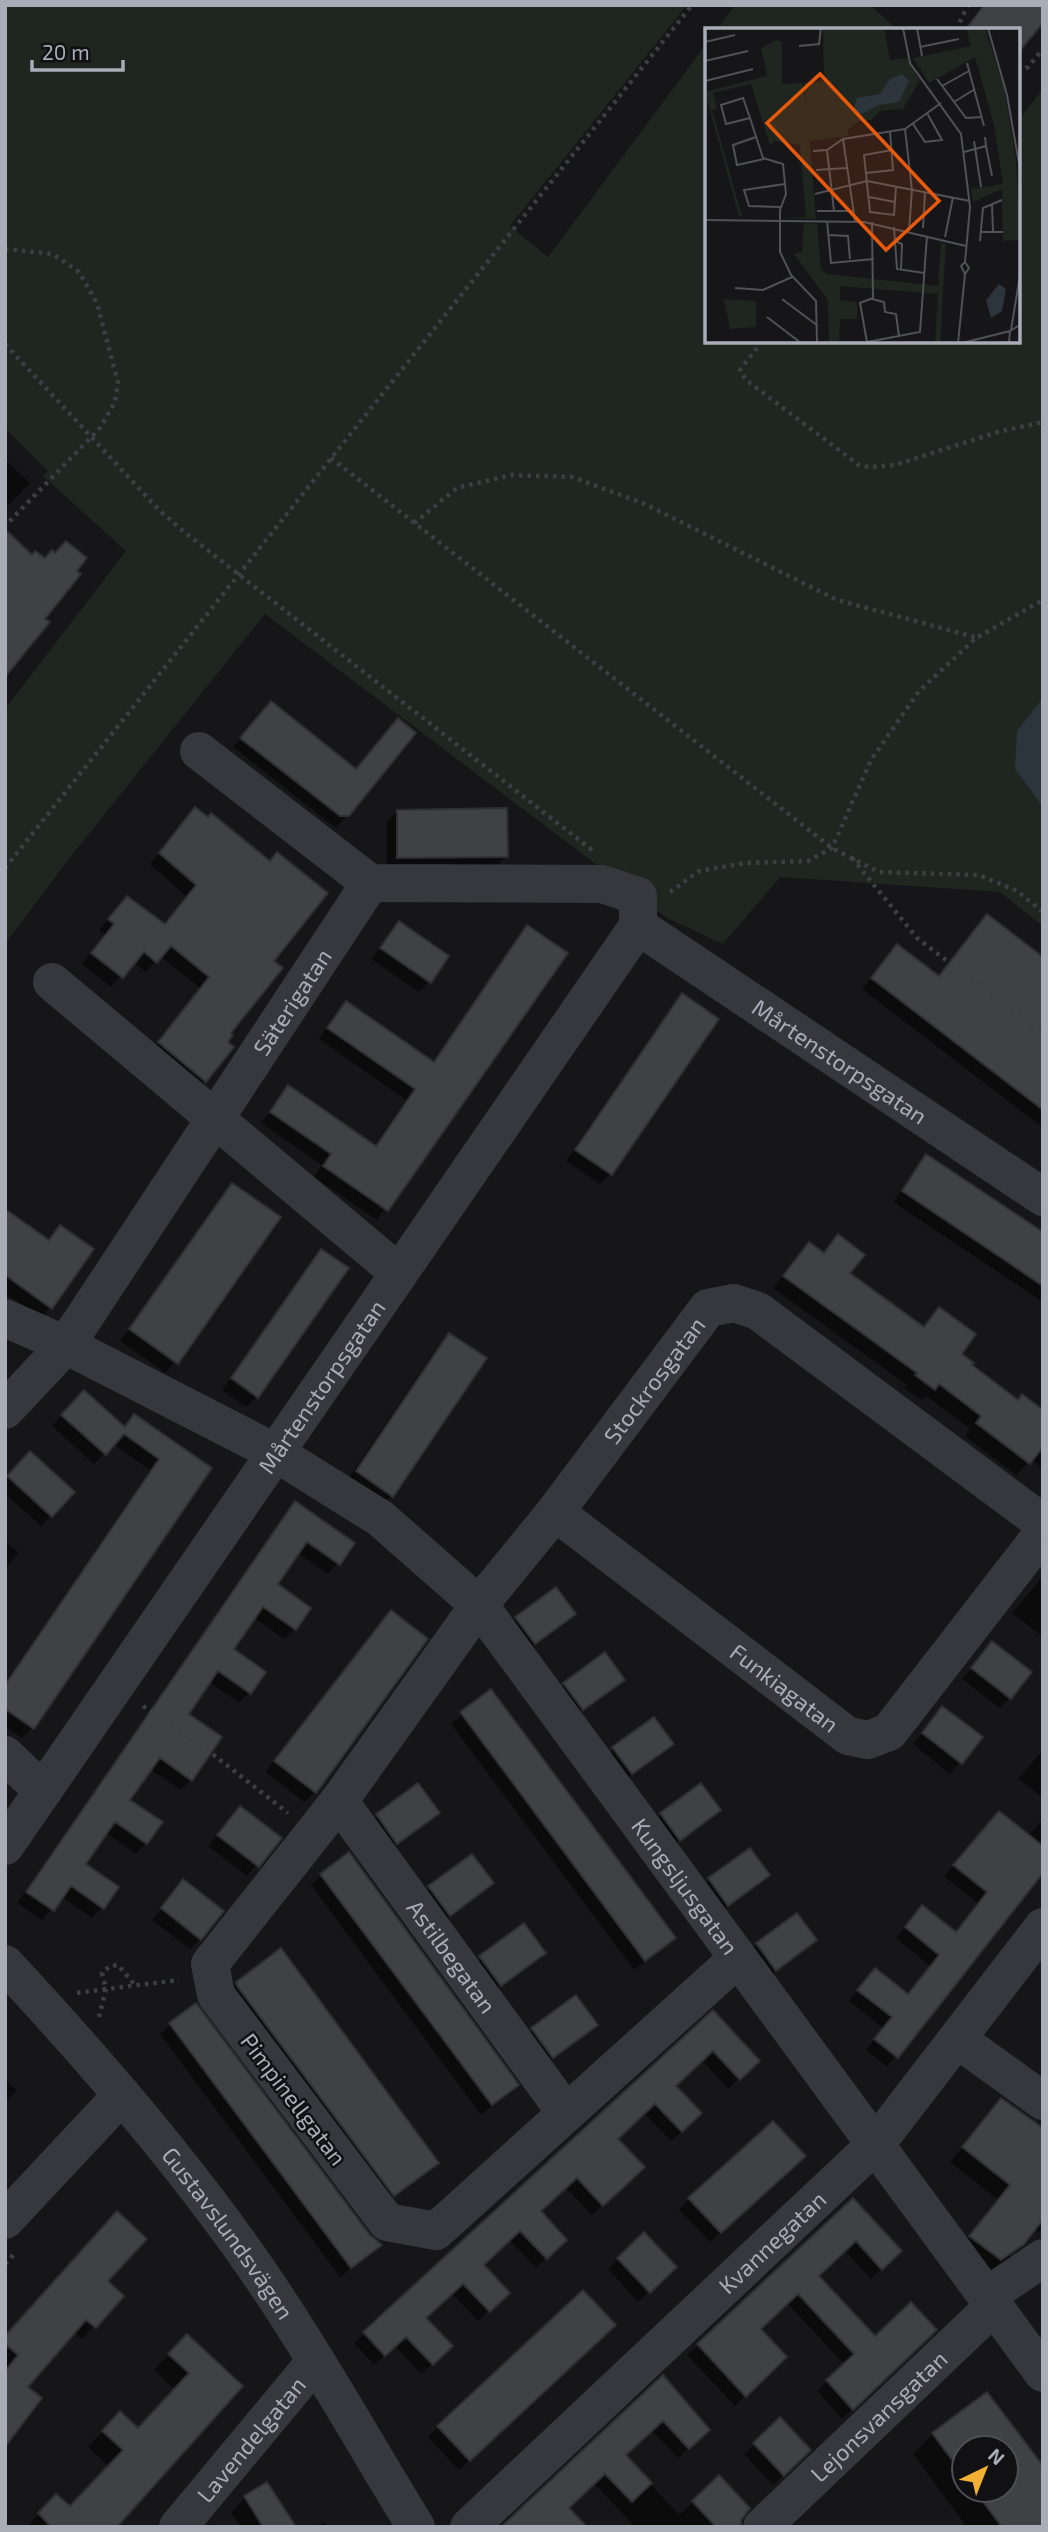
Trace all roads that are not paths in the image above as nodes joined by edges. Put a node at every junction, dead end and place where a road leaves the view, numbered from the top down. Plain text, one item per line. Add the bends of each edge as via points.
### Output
1 (199, 751) dead end
2 (370, 883) junction
3 (638, 911) junction
4 (52, 982) dead end
5 (215, 1119) junction
6 (1043, 1197) edge
7 (399, 1273) junction
8 (5, 1318) edge
9 (66, 1345) junction
10 (5, 1410) edge
11 (276, 1452) junction
12 (555, 1512) junction
13 (1043, 1523) edge
14 (1043, 1533) edge
15 (479, 1605) junction
16 (5, 1755) edge
17 (43, 1791) junction
18 (339, 1801) junction
19 (5, 1846) edge
20 (1043, 1927) edge
21 (737, 1959) junction
22 (5, 1964) edge
23 (957, 2039) junction
24 (122, 2095) junction
25 (1043, 2101) edge
26 (566, 2113) junction
27 (876, 2144) junction
28 (5, 2220) edge
29 (1043, 2258) edge
30 (991, 2301) junction
31 (315, 2362) junction
32 (1043, 2373) edge
33 (185, 2524) edge
34 (416, 2527) edge
35 (469, 2527) edge
36 (762, 2527) edge

1 - 2 street
2 - 3 street via 602,884
2 - 5 street, Säterigatan
3 - 6 street, Mårtenstorpsgatan
3 - 7 street, Mårtenstorpsgatan
4 - 5 street
5 - 7 street
5 - 9 street, Säterigatan
7 - 11 street, Mårtenstorpsgatan
8 - 9 street
9 - 10 street, Säterigatan
9 - 11 street
11 - 15 street, Kungsljusgatan via 380,1518
11 - 17 street, Mårtenstorpsgatan
12 - 13 street, Stockrosgatan via 708,1308 734,1303 758,1311
12 - 14 street, Funkiagatan via 848,1736 868,1740 889,1732
12 - 15 street, Stockrosgatan
15 - 18 street
15 - 21 street, Kungsljusgatan
16 - 17 street
17 - 19 street, Mårtenstorpsgatan
18 - 26 street, Astilbegatan
18 - 26 street, Pimpinellgatan via 210,1964 216,1995 387,2222 436,2231
20 - 23 street, Kvannegatan
21 - 26 street, Pimpinellgatan
21 - 27 street, Kungsljusgatan
22 - 24 street, Gustavslundsvägen
23 - 25 street
23 - 27 street, Kvannegatan
24 - 28 street
24 - 31 street, Gustavslundsvägen via 241,2246
27 - 30 street, Kungsljusgatan
27 - 35 street, Kvannegatan
29 - 30 street, Lejonsvansgatan
30 - 32 street, Kungsljusgatan
30 - 36 street, Lejonsvansgatan
31 - 33 street, Lavendelgatan
31 - 34 street, Gustavslundsvägen

